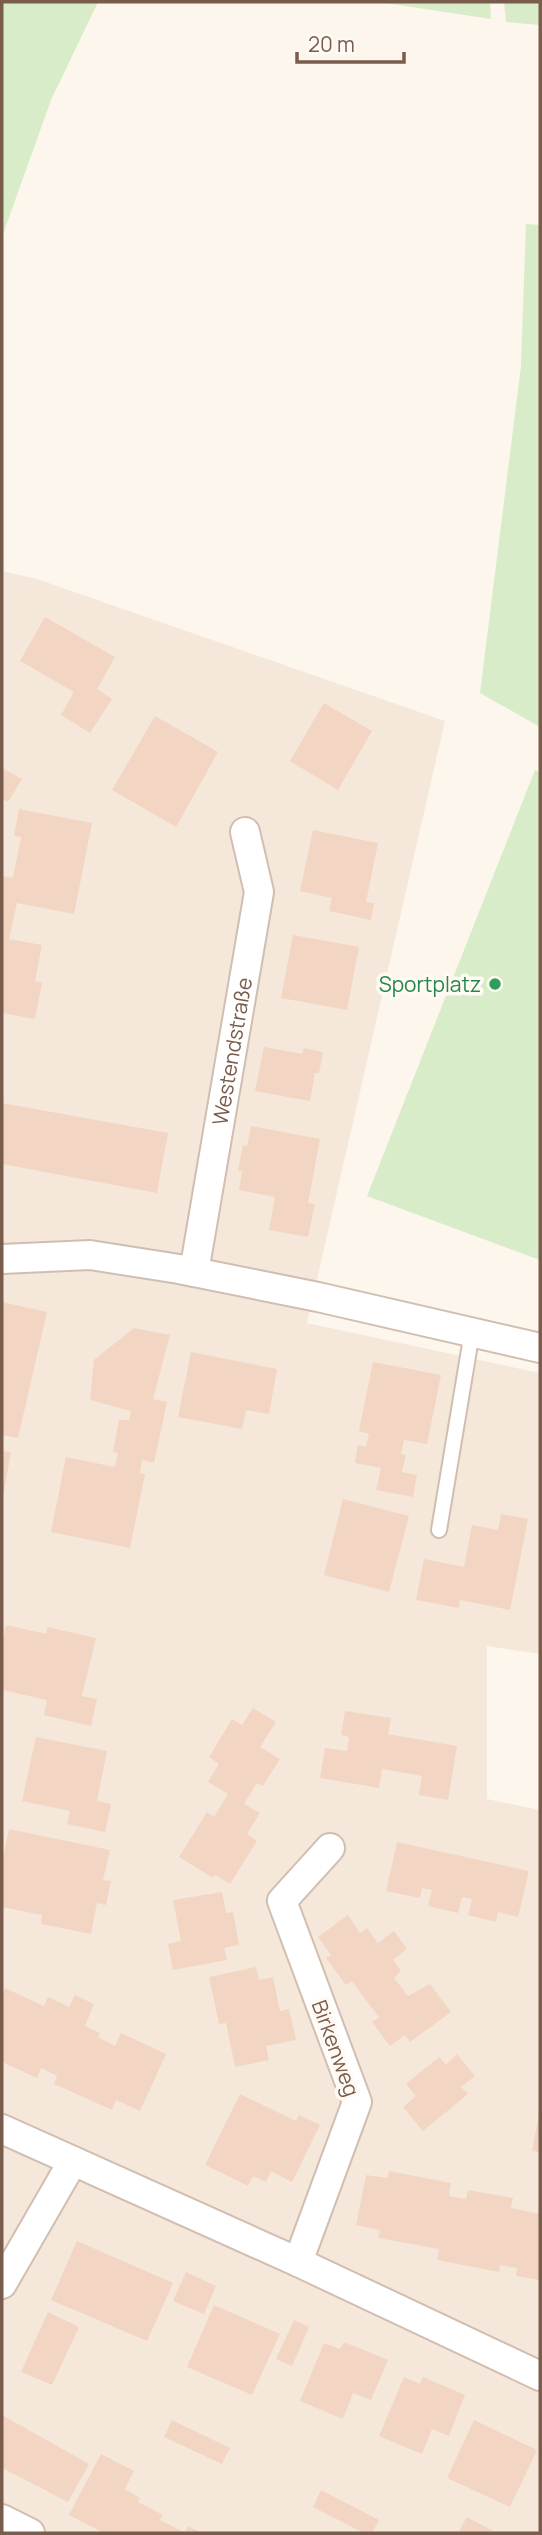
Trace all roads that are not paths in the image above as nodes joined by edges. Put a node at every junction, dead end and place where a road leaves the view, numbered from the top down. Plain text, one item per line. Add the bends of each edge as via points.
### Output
1 (245, 832) dead end
2 (2, 1259) edge
3 (194, 1272) junction
4 (472, 1332) junction
5 (540, 1348) edge
6 (439, 1530) dead end
7 (330, 1848) dead end
8 (2, 2129) edge
9 (73, 2161) junction
10 (298, 2262) junction
11 (2, 2284) edge
12 (540, 2376) edge
13 (2, 2519) edge
14 (30, 2533) edge

1 - 3 street, Westendstraße via 259,892
2 - 3 street via 90,1255
3 - 4 street
4 - 5 street
4 - 6 lane
7 - 10 street, Birkenweg via 282,1901 358,2102
8 - 9 street
9 - 10 street
9 - 11 street
10 - 12 street
13 - 14 street

